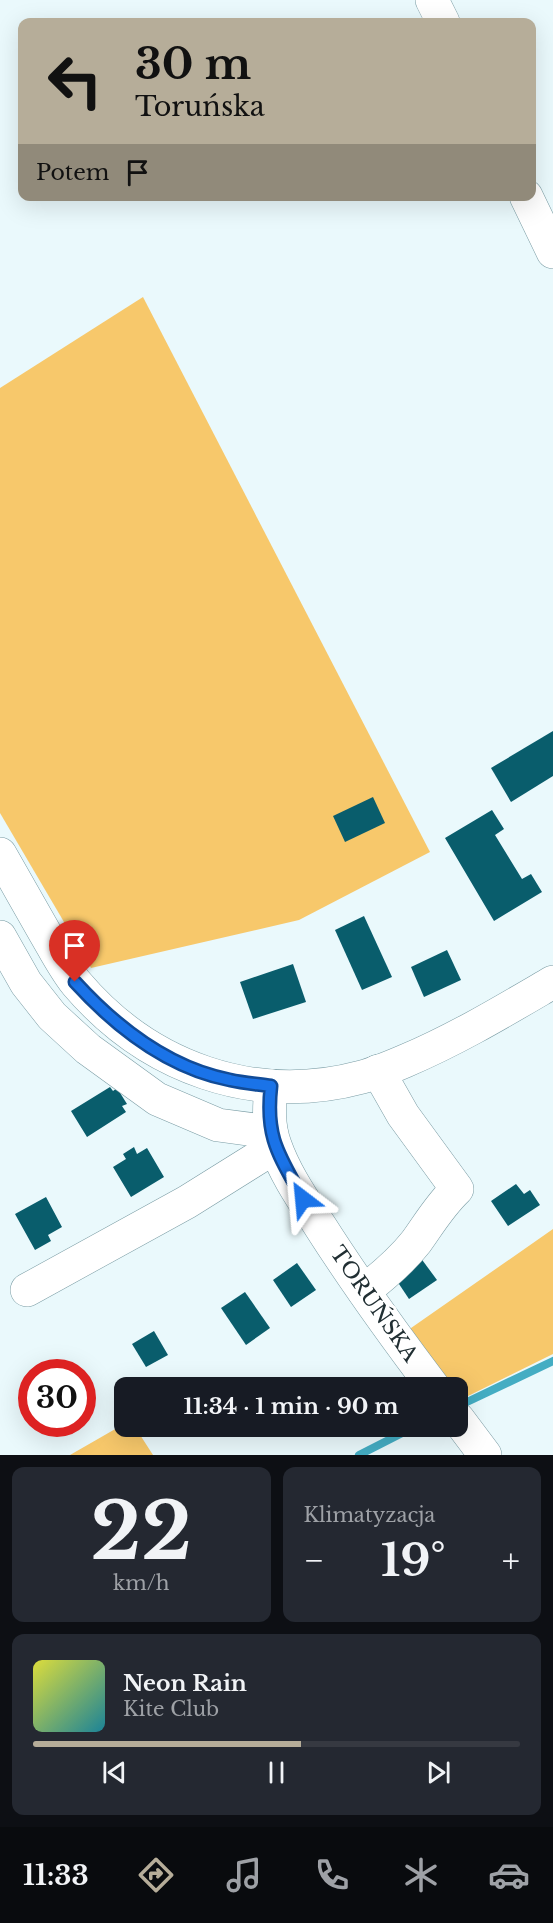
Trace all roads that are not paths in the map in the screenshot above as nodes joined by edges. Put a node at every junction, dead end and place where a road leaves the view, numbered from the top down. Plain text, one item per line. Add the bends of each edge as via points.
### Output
1 (432, 0) edge
2 (441, 18) edge
3 (528, 201) edge
4 (553, 252) edge
5 (0, 854) edge
6 (0, 937) edge
7 (553, 982) edge
8 (378, 1071) junction
9 (271, 1086) junction
10 (273, 1139) junction
11 (27, 1290) dead end
12 (364, 1291) junction
13 (426, 1377) edge
14 (468, 1432) edge
15 (485, 1455) edge

1 - 2 street
3 - 4 street
5 - 9 street via 64,966 109,1017 180,1064 229,1080
6 - 10 street via 26,983 52,1016 88,1049 157,1099 218,1125
7 - 8 street via 481,1025
8 - 9 street via 340,1082
8 - 12 street via 457,1189 406,1253
9 - 10 street, TORUŃSKA
10 - 11 street via 187,1202
10 - 12 street, TORUŃSKA via 303,1199
12 - 13 street, TORUŃSKA
14 - 15 street

